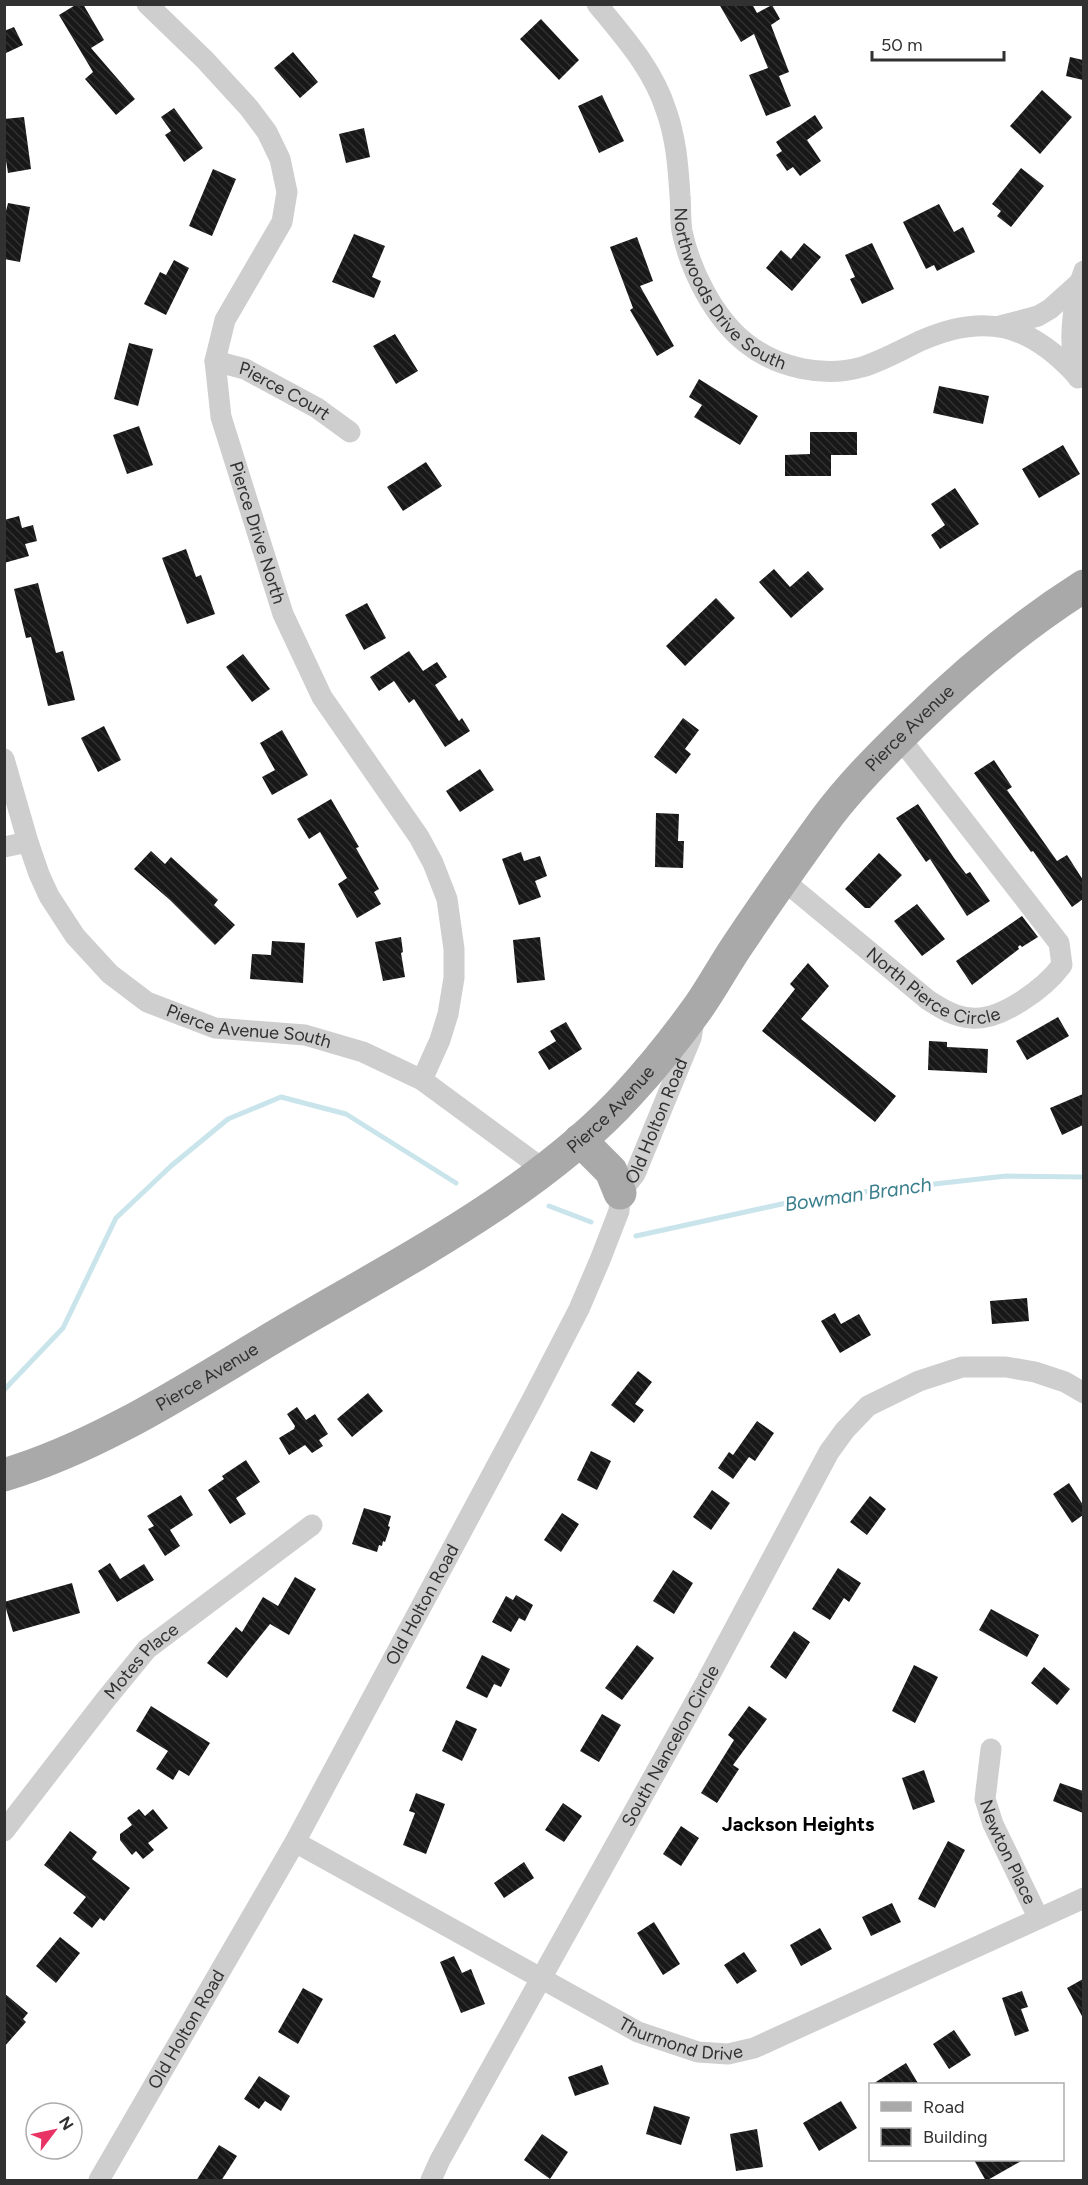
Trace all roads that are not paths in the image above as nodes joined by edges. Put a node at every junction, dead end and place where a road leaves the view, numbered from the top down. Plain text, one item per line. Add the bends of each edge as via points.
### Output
1 (147, 4) edge
2 (597, 4) edge
3 (1081, 277) edge
4 (1000, 326) junction
5 (215, 361) junction
6 (1080, 381) edge
7 (350, 432) dead end
8 (1083, 586) edge
9 (899, 737) junction
10 (4, 759) edge
11 (28, 842) junction
12 (4, 847) edge
13 (783, 880) junction
14 (697, 1008) junction
15 (422, 1080) junction
16 (580, 1140) junction
17 (543, 1169) junction
18 (620, 1193) junction
19 (1083, 1393) edge
20 (4, 1475) edge
21 (312, 1525) dead end
22 (991, 1749) dead end
23 (4, 1831) edge
24 (295, 1842) junction
25 (1083, 1898) edge
26 (1038, 1917) junction
27 (542, 1977) junction
28 (95, 2179) edge
29 (431, 2181) edge

1 - 5 street, Pierce Drive North via 205,60 267,132 280,159 287,192 282,222 225,320
2 - 4 street, Northwoods Drive South via 633,48 658,89 674,137 682,230 695,273 708,297 746,344 779,362 803,369 847,370 949,330
3 - 4 street, Northwoods Drive South via 1050,309
3 - 6 street via 1073,316
4 - 6 street, Northwoods Drive South via 1027,334 1048,347
5 - 7 street, Pierce Court via 245,369 317,408
5 - 15 street, Pierce Drive North via 221,417 283,614 321,697 419,837 447,899 454,978 440,1040
8 - 9 main road, Pierce Avenue via 996,648
9 - 13 main road, Pierce Avenue via 828,816
9 - 13 street, North Pierce Circle via 1050,928 1059,943 1062,965 1052,978 1023,1000 990,1017 950,1014
10 - 11 street, Pierce Avenue South
11 - 12 street
11 - 15 street, Pierce Avenue South via 46,888 75,936 110,974 147,1002 215,1028 305,1035 363,1052
13 - 14 main road, Pierce Avenue
14 - 16 main road, Pierce Avenue via 628,1095
14 - 18 street, Old Holton Road via 691,1038 635,1174
15 - 17 street, Pierce Avenue South
16 - 17 main road, Pierce Avenue
16 - 18 main road via 610,1171
17 - 20 main road, Pierce Avenue via 442,1238 176,1394 69,1451
18 - 24 street, Old Holton Road via 619,1211 579,1309
19 - 27 street, South Nancelon Circle via 1035,1372 1006,1367 962,1367 919,1381 868,1406 845,1430 829,1452
21 - 23 street, Motes Place via 147,1649
22 - 26 street, Newton Place via 985,1799
24 - 27 street, Thurmond Drive
24 - 28 street, Old Holton Road
25 - 26 street, Thurmond Drive
26 - 27 street, Thurmond Drive via 754,2048 728,2054 698,2052 638,2032
27 - 29 street, South Nancelon Circle

